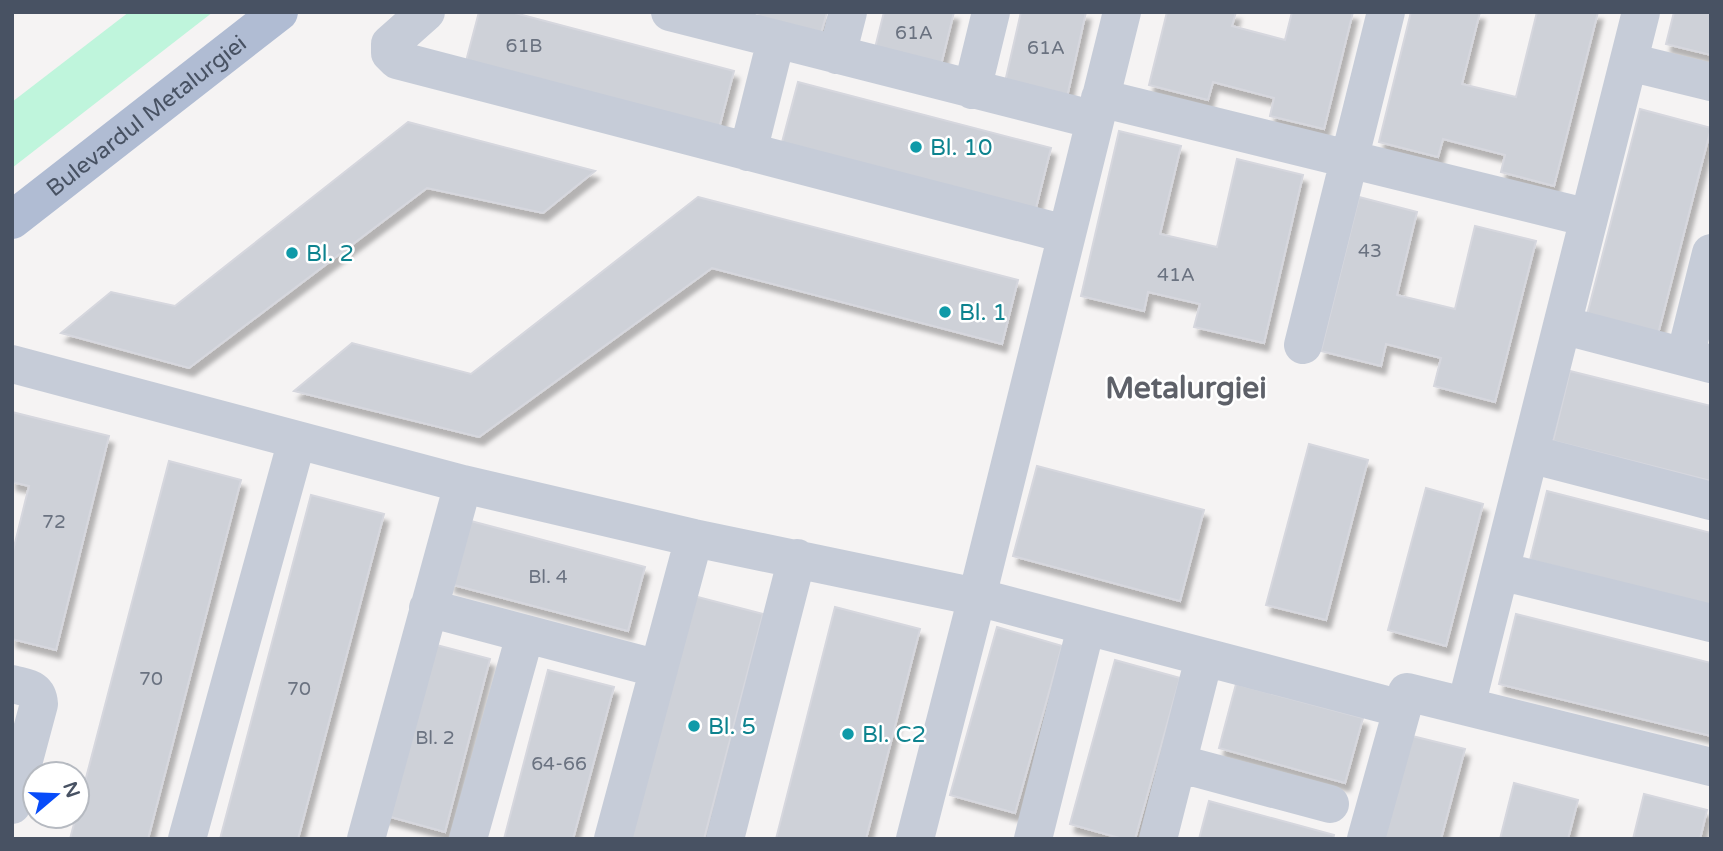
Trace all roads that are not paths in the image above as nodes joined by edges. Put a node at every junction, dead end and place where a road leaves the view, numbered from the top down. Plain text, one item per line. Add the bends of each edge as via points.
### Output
1 (279, 12) edge
2 (426, 12) edge
3 (670, 12) edge
4 (848, 12) edge
5 (991, 12) edge
6 (1122, 12) edge
7 (1386, 12) edge
8 (1641, 12) edge
9 (720, 19) edge
10 (776, 40) junction
11 (836, 55) junction
12 (1629, 62) junction
13 (1711, 82) edge
14 (972, 90) junction
15 (1097, 109) junction
16 (748, 152) junction
17 (1349, 159) junction
18 (1589, 218) junction
19 (12, 220) edge
20 (1065, 234) junction
21 (1711, 253) edge
22 (1562, 325) junction
23 (1303, 345) dead end
24 (1698, 361) edge
25 (12, 364) edge
26 (297, 440) junction
27 (1530, 454) junction
28 (463, 484) junction
29 (1711, 501) edge
30 (694, 538) junction
31 (797, 558) junction
32 (1500, 571) junction
33 (977, 597) junction
34 (428, 607) junction
35 (1711, 622) edge
36 (1086, 627) junction
37 (525, 635) junction
38 (1204, 658) junction
39 (659, 670) junction
40 (12, 684) edge
41 (1466, 706) junction
42 (1402, 709) junction
43 (1177, 763) junction
44 (1711, 767) edge
45 (1330, 804) dead end
46 (12, 805) edge
47 (187, 839) edge
48 (366, 839) edge
49 (468, 839) edge
50 (613, 839) edge
51 (725, 839) edge
52 (915, 839) edge
53 (1033, 839) edge
54 (1158, 839) edge
55 (1366, 839) edge

1 - 19 main road, Bulevardul Metalurgiei
2 - 16 street via 390,44 390,53 397,60
3 - 9 street
4 - 11 street
5 - 14 street
6 - 15 street
7 - 17 street
8 - 12 street
9 - 10 street
10 - 11 street
10 - 16 street
11 - 14 street
12 - 13 street
12 - 18 street
14 - 15 street
15 - 17 street
15 - 20 street
16 - 20 street
17 - 18 street
17 - 23 street
18 - 22 street
20 - 33 street
21 - 24 street
22 - 24 street
22 - 27 street
25 - 26 street
26 - 28 street
26 - 47 street
27 - 29 street
27 - 32 street
28 - 30 street
28 - 34 street
30 - 31 street
30 - 39 street
31 - 33 street
31 - 51 street
32 - 35 street
32 - 41 street
33 - 36 street
33 - 52 street
34 - 37 street
34 - 48 street
36 - 38 street
36 - 53 street
37 - 39 street
37 - 49 street
38 - 42 street
38 - 43 street
39 - 50 street
40 - 46 street via 33,690 39,704
41 - 42 street via 1407,692
41 - 44 street
42 - 55 street
43 - 45 street
43 - 54 street

